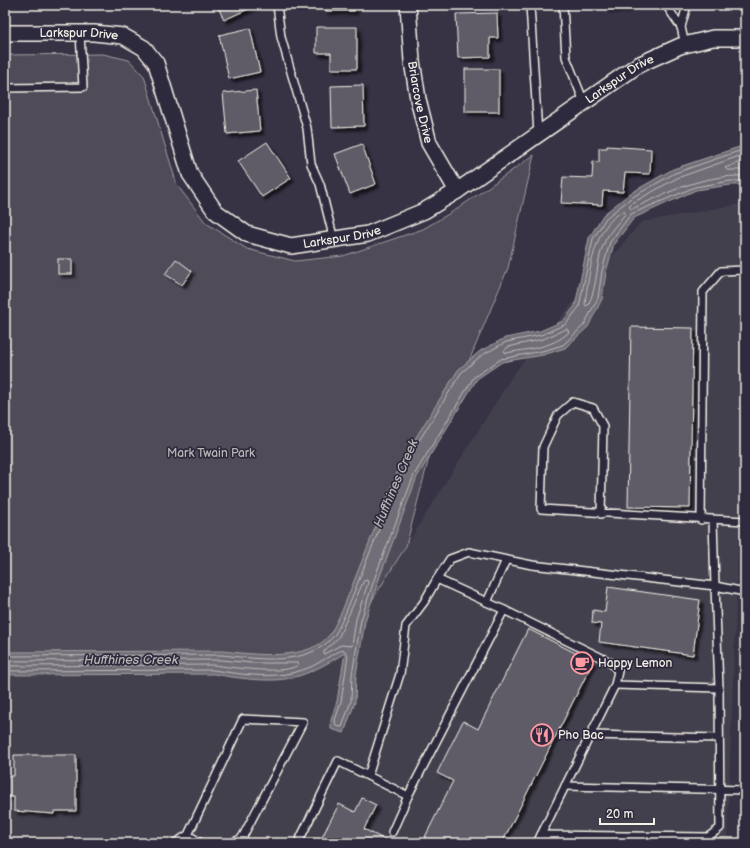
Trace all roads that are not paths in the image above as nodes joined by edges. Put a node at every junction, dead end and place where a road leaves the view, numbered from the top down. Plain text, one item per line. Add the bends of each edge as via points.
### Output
1 (277, 5) edge
2 (408, 5) edge
3 (530, 5) edge
4 (563, 5) edge
5 (666, 5) edge
6 (687, 5) edge
7 (681, 27) junction
8 (5, 33) edge
9 (80, 33) junction
10 (745, 38) edge
11 (686, 45) junction
12 (5, 88) edge
13 (584, 102) junction
14 (538, 134) junction
15 (457, 191) junction
16 (334, 240) junction
17 (745, 270) edge
18 (601, 514) junction
19 (701, 520) junction
20 (713, 520) junction
21 (745, 522) edge
22 (506, 560) junction
23 (437, 579) junction
24 (714, 586) junction
25 (745, 592) edge
26 (487, 602) junction
27 (504, 610) junction
28 (615, 685) junction
29 (719, 688) junction
30 (590, 735) junction
31 (719, 738) junction
32 (368, 776) junction
33 (565, 786) junction
34 (720, 789) junction
35 (745, 790) edge
36 (408, 796) junction
37 (392, 832) dead end
38 (188, 835) junction
39 (541, 835) junction
40 (175, 843) edge
41 (201, 843) edge
42 (232, 843) edge
43 (298, 843) edge
44 (537, 843) edge

1 - 16 lane via 281,38 307,128 311,164 320,184
2 - 15 street, Briarcove Drive via 412,61 429,143
3 - 14 lane
4 - 13 lane via 566,57
5 - 7 lane
6 - 7 lane
7 - 11 lane
8 - 9 street, Larkspur Drive
9 - 12 lane via 83,87
9 - 16 street, Larkspur Drive via 123,36 144,48 156,63 190,174 215,211 247,234 291,246
10 - 11 street, Larkspur Drive via 713,38
11 - 13 street, Larkspur Drive via 638,65
13 - 14 street, Larkspur Drive
14 - 15 street, Larkspur Drive
15 - 16 street, Larkspur Drive via 424,211 368,234
17 - 19 lane via 721,271 703,292
18 - 18 lane via 603,426 593,408 572,402 558,415 543,447 541,509
18 - 19 lane
19 - 20 lane
20 - 21 lane
20 - 24 lane
22 - 23 lane via 469,552 450,559
22 - 24 lane
22 - 26 lane
23 - 26 lane
23 - 32 lane via 406,626 400,674
24 - 25 lane
24 - 29 lane
26 - 27 lane
27 - 28 lane via 610,662 618,671
27 - 36 lane
28 - 29 lane
28 - 30 lane
29 - 31 lane
30 - 31 lane
30 - 33 lane
31 - 34 lane
32 - 36 lane
32 - 43 lane via 338,761
33 - 34 lane
33 - 39 lane
34 - 35 lane
34 - 39 lane via 720,828 708,838
36 - 37 lane
38 - 40 lane
38 - 41 lane
38 - 42 lane via 243,719 303,722 242,838
39 - 44 lane

